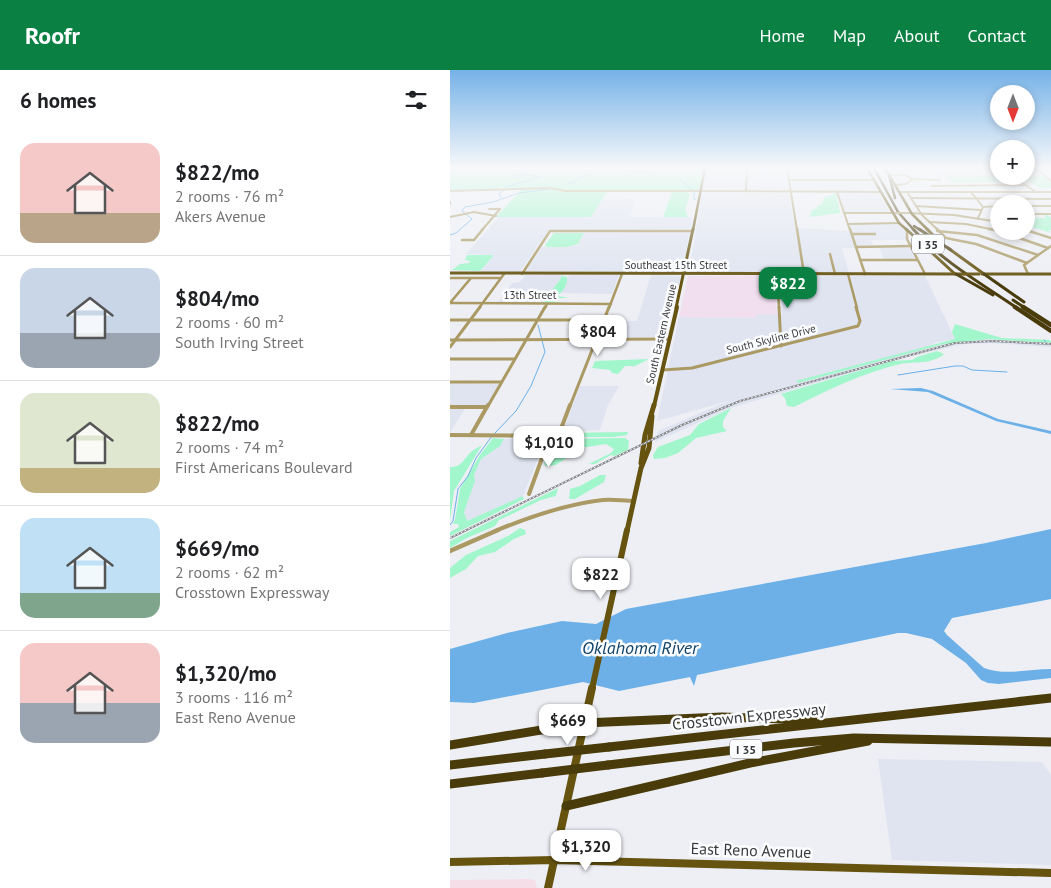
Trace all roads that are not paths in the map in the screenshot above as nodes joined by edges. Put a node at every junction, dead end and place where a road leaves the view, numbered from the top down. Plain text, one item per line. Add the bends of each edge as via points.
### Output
1 (697, 206) edge
2 (793, 206) edge
3 (842, 206) edge
4 (890, 206) edge
5 (897, 206) edge
6 (899, 206) edge
7 (907, 206) edge
8 (916, 206) edge
9 (919, 206) edge
10 (985, 206) edge
11 (496, 209) dead end
12 (981, 210) junction
13 (844, 213) junction
14 (894, 213) junction
15 (900, 214) junction
16 (912, 214) junction
17 (922, 214) junction
18 (1035, 214) edge
19 (1051, 214) edge
20 (496, 216) junction
21 (450, 217) edge
22 (978, 218) junction
23 (990, 220) edge
24 (929, 222) junction
25 (848, 224) junction
26 (899, 224) junction
27 (914, 226) junction
28 (990, 229) edge
29 (693, 231) junction
30 (907, 231) junction
31 (937, 231) junction
32 (1035, 233) edge
33 (852, 234) junction
34 (874, 234) dead end
35 (1051, 238) edge
36 (917, 239) junction
37 (468, 240) dead end
38 (908, 240) junction
39 (1025, 240) edge
40 (924, 244) junction
41 (911, 246) junction
42 (1051, 246) edge
43 (856, 247) junction
44 (1048, 248) junction
45 (951, 250) junction
46 (830, 254) dead end
47 (1038, 255) junction
48 (860, 260) junction
49 (918, 260) junction
50 (1027, 263) junction
51 (450, 274) edge
52 (475, 274) junction
53 (504, 274) junction
54 (522, 274) junction
55 (622, 274) junction
56 (684, 274) junction
57 (776, 274) junction
58 (804, 274) junction
59 (835, 274) junction
60 (848, 274) junction
61 (865, 274) junction
62 (925, 274) junction
63 (956, 274) junction
64 (982, 274) junction
65 (1028, 274) junction
66 (1051, 274) edge
67 (450, 278) edge
68 (501, 278) junction
69 (470, 279) junction
70 (450, 303) edge
71 (483, 303) junction
72 (547, 304) junction
73 (610, 304) junction
74 (1020, 309) junction
75 (450, 320) edge
76 (469, 320) junction
77 (537, 320) junction
78 (604, 320) junction
79 (1051, 324) edge
80 (1051, 331) edge
81 (456, 339) junction
82 (526, 339) junction
83 (595, 339) junction
84 (670, 339) junction
85 (450, 340) edge
86 (781, 346) junction
87 (450, 347) edge
88 (450, 359) edge
89 (514, 359) junction
90 (663, 370) junction
91 (450, 382) edge
92 (501, 382) junction
93 (450, 407) edge
94 (487, 407) junction
95 (450, 435) edge
96 (471, 435) junction
97 (550, 436) junction
98 (529, 494) dead end
99 (634, 501) junction
100 (450, 551) edge
101 (1051, 698) edge
102 (833, 721) junction
103 (584, 723) junction
104 (885, 738) junction
105 (1051, 742) edge
106 (450, 745) edge
107 (450, 765) edge
108 (450, 785) edge
109 (566, 806) junction
110 (554, 860) junction
111 (450, 862) edge
112 (1051, 873) edge
113 (548, 888) edge

1 - 29 main road, South Eastern Avenue
2 - 58 street
3 - 13 street
4 - 14 main road
5 - 15 highway, I 35
6 - 27 highway, I 35
7 - 16 main road
8 - 17 street
9 - 12 street
10 - 12 street
11 - 20 street via 500,209
12 - 22 street
13 - 14 street
13 - 25 street
14 - 16 street, bridge
14 - 26 main road
15 - 40 highway via 904,224
15 - 74 highway, I 35 via 931,247
16 - 17 street
16 - 45 main road via 932,236
17 - 22 street
17 - 24 street
18 - 19 street
20 - 21 street via 470,213
20 - 37 street via 474,240
22 - 23 street
24 - 28 street
24 - 31 street
25 - 26 street
25 - 33 street
26 - 30 main road
27 - 45 highway
27 - 79 highway, I 35 via 951,258
29 - 54 street via 550,231
29 - 56 main road, South Eastern Avenue
30 - 36 main road
30 - 38 street
31 - 47 street via 977,235
31 - 50 street via 948,240 976,244
32 - 35 street
33 - 34 street
33 - 43 street
36 - 38 street
36 - 40 main road
38 - 41 street
39 - 44 street
40 - 63 main road
41 - 43 street
41 - 49 street
42 - 44 street
43 - 48 street
44 - 47 street
45 - 64 main road
46 - 59 street
47 - 50 street
48 - 49 street
48 - 61 street
49 - 62 street
50 - 65 street via 1024,267
51 - 52 main road, Southeast 15th Street
52 - 53 main road, Southeast 15th Street
52 - 69 street
53 - 54 main road, Southeast 15th Street
53 - 68 street
54 - 55 main road, Southeast 15th Street
55 - 56 main road, Southeast 15th Street
55 - 73 street
56 - 57 main road, Southeast 15th Street
56 - 84 main road, South Eastern Avenue
57 - 58 main road, Southeast 15th Street
57 - 86 street
58 - 59 main road, Southeast 15th Street
59 - 60 main road, Southeast 15th Street
60 - 61 main road, Southeast 15th Street
60 - 86 street, South Skyline Drive via 859,326
61 - 62 main road, Southeast 15th Street
62 - 63 main road, Southeast 15th Street
63 - 64 main road, Southeast 15th Street, bridge
63 - 74 highway
64 - 65 main road, Southeast 15th Street
64 - 79 highway
65 - 66 main road, Southeast 15th Street
67 - 69 street
68 - 69 street
68 - 71 street
69 - 70 street
70 - 71 street, 13th Street
71 - 72 street, 13th Street
71 - 76 street
72 - 73 street, 13th Street
72 - 77 street
73 - 78 street
74 - 80 highway, I 35
75 - 76 street
76 - 77 street
76 - 81 street
77 - 78 street
77 - 82 street
78 - 83 street
81 - 82 street
81 - 85 street
81 - 87 street
82 - 83 street
82 - 89 street
83 - 84 street
83 - 97 street via 559,434
84 - 90 main road, South Eastern Avenue
86 - 90 street, South Skyline Drive via 692,368
88 - 89 street
89 - 92 street
90 - 99 main road, South Eastern Avenue via 652,416 652,434
91 - 92 street
92 - 94 street
93 - 94 street
94 - 96 street
95 - 96 street
96 - 97 street
97 - 98 street
99 - 100 street via 586,503 485,534
99 - 103 main road, South Eastern Avenue
101 - 102 highway, Crosstown Expressway / I 35
102 - 103 highway via 722,717
102 - 107 highway, Crosstown Expressway / I 35, bridge
103 - 106 highway
103 - 109 main road, South Eastern Avenue
104 - 105 highway, I 35
104 - 108 highway, I 35, bridge via 794,743
104 - 109 highway via 750,763
109 - 110 main road, South Eastern Avenue
110 - 111 main road, East Reno Avenue
110 - 112 main road, East Reno Avenue
110 - 113 main road, South Eastern Avenue

